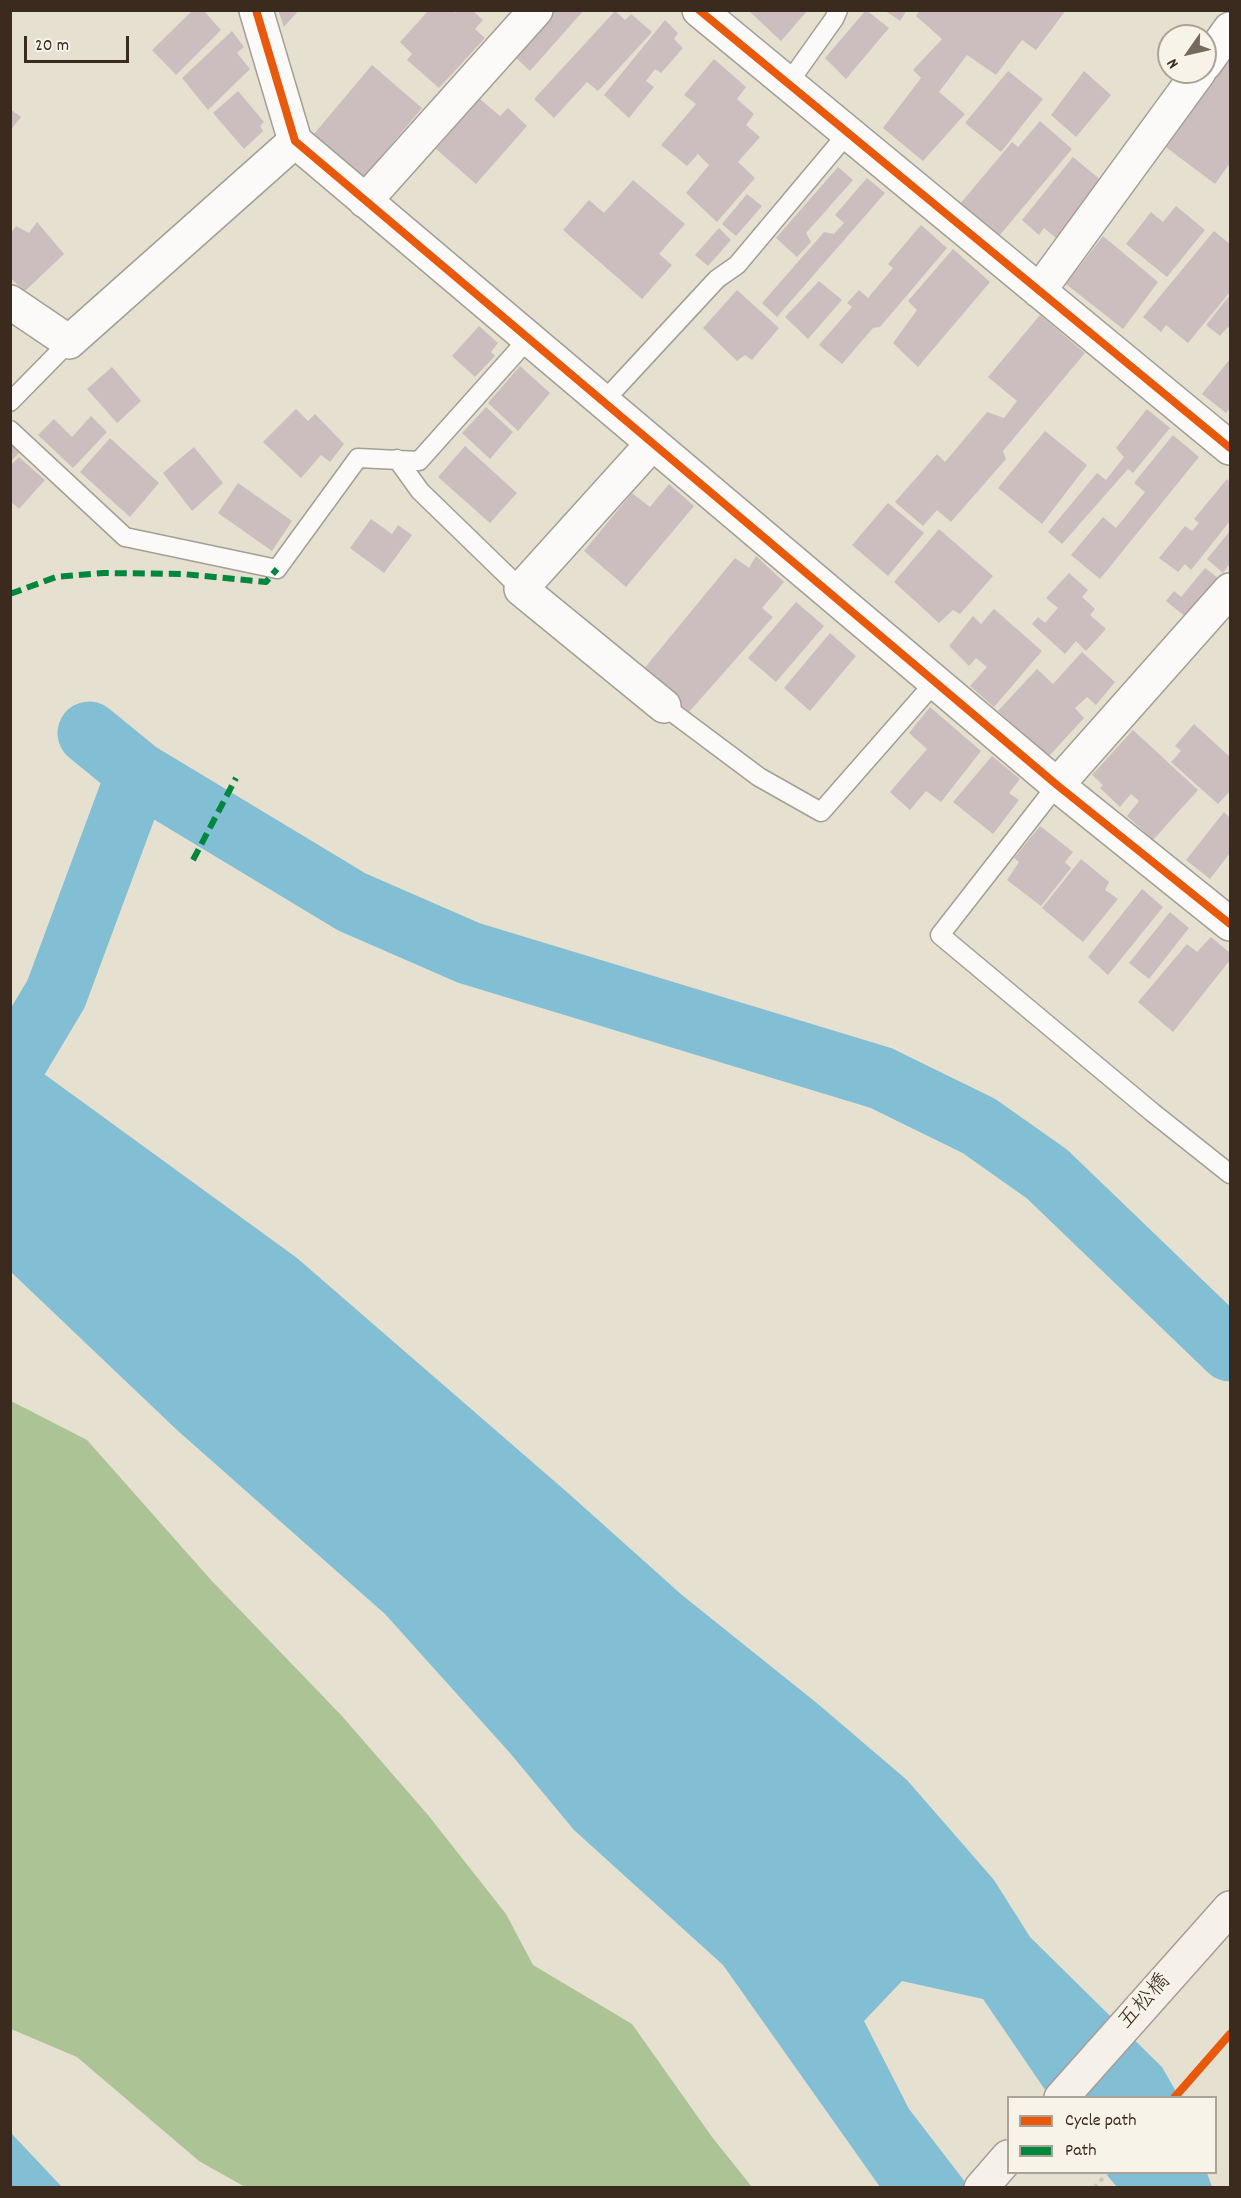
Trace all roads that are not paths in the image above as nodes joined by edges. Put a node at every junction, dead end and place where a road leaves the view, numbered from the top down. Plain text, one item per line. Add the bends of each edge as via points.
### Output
1 (256, 10) edge
2 (536, 10) edge
3 (699, 10) edge
4 (837, 10) edge
5 (1230, 29) edge
6 (1217, 47) edge
7 (1190, 84) edge
8 (788, 85) junction
9 (847, 134) junction
10 (296, 141) junction
11 (364, 201) junction
12 (1039, 291) junction
13 (10, 302) edge
14 (528, 339) junction
15 (69, 342) junction
16 (10, 402) edge
17 (603, 402) junction
18 (10, 430) edge
19 (652, 444) junction
20 (1230, 448) edge
21 (397, 459) junction
22 (521, 589) junction
23 (1230, 590) edge
24 (935, 682) junction
25 (664, 706) joint
26 (1057, 785) junction
27 (1230, 924) edge
28 (1230, 1174) edge
29 (1230, 1908) edge
30 (1062, 2096) edge
31 (1007, 2158) edge
32 (981, 2187) edge

1 - 10 street
2 - 11 street
3 - 8 street
4 - 8 lane
5 - 6 street
7 - 12 street
8 - 9 street
9 - 12 street
9 - 17 lane via 737,265 717,279
10 - 11 street
10 - 15 street
11 - 14 street
12 - 20 street
13 - 15 street
14 - 17 street
14 - 21 lane via 419,461
15 - 16 lane
17 - 19 street
18 - 21 lane via 124,537 277,569 358,458
19 - 22 street
19 - 24 street
21 - 22 lane via 420,491
22 - 25 street
23 - 26 street
24 - 25 lane via 821,812 759,777
24 - 26 street
26 - 27 street
26 - 28 lane via 940,935
29 - 30 main road, 五松橋
31 - 32 main road

